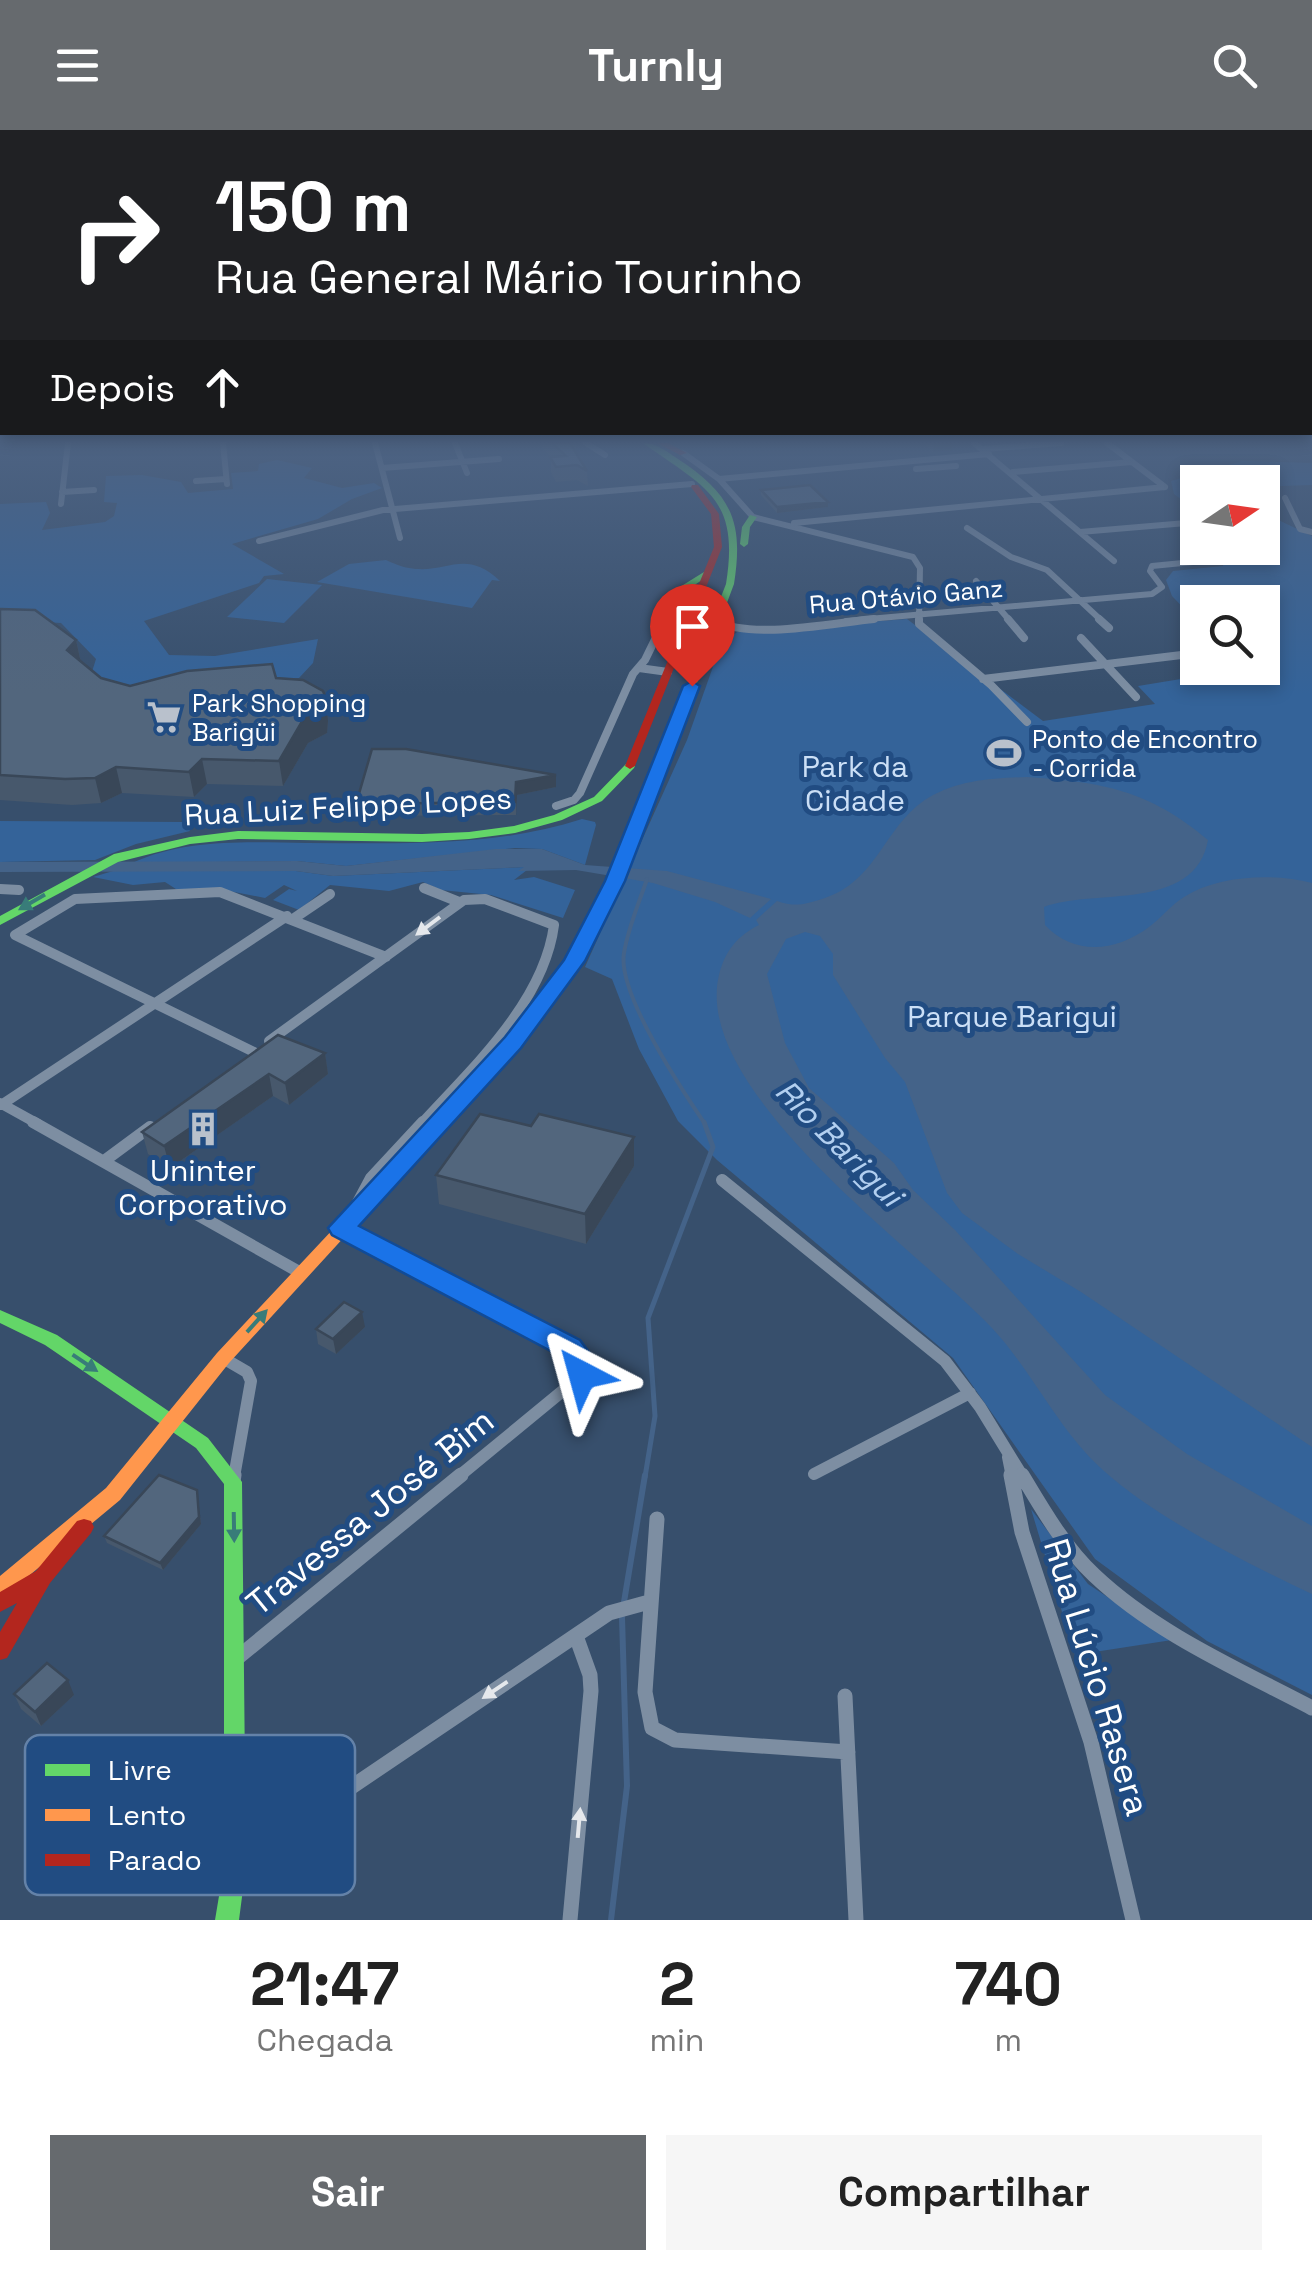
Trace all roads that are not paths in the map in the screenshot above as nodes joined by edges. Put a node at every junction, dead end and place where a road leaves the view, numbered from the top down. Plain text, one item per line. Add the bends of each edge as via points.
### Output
1 (310, 527) edge
2 (397, 527) edge
3 (719, 527) edge
4 (736, 527) edge
5 (746, 527) edge
6 (796, 527) edge
7 (1073, 527) edge
8 (1145, 527) edge
9 (967, 528) dead end
10 (1080, 532) junction
11 (400, 538) dead end
12 (259, 541) dead end
13 (1114, 562) dead end
14 (734, 573) junction
15 (708, 574) junction
16 (976, 581) dead end
17 (1160, 586) junction
18 (678, 592) joint
19 (1079, 601) junction
20 (998, 608) junction
21 (918, 616) junction
22 (716, 621) junction
23 (1109, 628) dead end
24 (1024, 638) dead end
25 (1080, 638) dead end
26 (1180, 655) edge
27 (1105, 664) junction
28 (639, 668) junction
29 (668, 672) junction
30 (983, 679) junction
31 (1136, 697) dead end
32 (1027, 722) dead end
33 (556, 806) dead end
34 (424, 888) dead end
35 (0, 890) edge
36 (19, 890) dead end
37 (330, 894) dead end
38 (465, 900) junction
39 (290, 918) junction
40 (0, 920) edge
41 (386, 957) junction
42 (155, 1003) junction
43 (254, 1052) junction
44 (239, 1063) edge
45 (1, 1104) edge
46 (164, 1118) edge
47 (104, 1162) junction
48 (722, 1180) dead end
49 (346, 1223) junction
50 (300, 1273) junction
51 (0, 1316) edge
52 (223, 1358) junction
53 (970, 1393) junction
54 (171, 1422) junction
55 (1008, 1450) junction
56 (814, 1474) dead end
57 (233, 1482) junction
58 (113, 1494) junction
59 (657, 1518) dead end
60 (42, 1577) junction
61 (0, 1588) edge
62 (0, 1603) edge
63 (642, 1604) junction
64 (576, 1636) junction
65 (0, 1652) edge
66 (231, 1663) junction
67 (845, 1696) dead end
68 (1312, 1708) edge
69 (232, 1735) edge
70 (848, 1752) junction
71 (355, 1785) edge
72 (231, 1895) edge
73 (227, 1920) edge
74 (570, 1920) edge
75 (856, 1920) edge
76 (1132, 1920) edge

1 - 12 street
2 - 11 street
3 - 15 main road
4 - 14 main road
5 - 14 main road
6 - 21 street via 913,557 920,568
7 - 10 street
8 - 10 street
9 - 19 street via 1052,575
10 - 13 street
14 - 22 main road
15 - 18 main road
15 - 29 main road
16 - 20 street
17 - 17 street, Rua Otávio Ganz via 1168,569 1215,562 1152,566
17 - 19 street, Rua Otávio Ganz
18 - 28 street
19 - 20 street, Rua Otávio Ganz
19 - 23 street
20 - 21 street, Rua Otávio Ganz
20 - 24 street
21 - 22 street, Rua Otávio Ganz via 761,629 731,629
21 - 30 street via 928,636
22 - 49 main road via 626,856 584,944 533,1018
25 - 27 street
26 - 27 street
27 - 30 street
27 - 31 street
28 - 29 street
28 - 33 street via 578,796
29 -> 40 main road, Rua Luiz Felippe Lopes via 615,787 555,819 446,835 177,842 111,860
30 - 32 street
34 - 38 street
35 - 36 street
37 - 39 street
38 -> 41 street
38 - 49 street via 551,922 551,946 517,1011 371,1178
39 - 41 street
39 - 42 street
39 - 42 street via 220,892 122,895 74,899 15,934
41 - 43 street
42 - 43 street
42 - 45 street
43 - 44 street
45 - 47 street
46 - 47 street
47 - 50 street
48 - 53 street via 930,1348
49 - 50 main road
49 - 66 street, Travessa José Bim via 570,1348 584,1364 578,1382
52 -> 50 main road
51 -> 54 main road via 41,1334
52 - 54 main road
52 - 57 street via 248,1372 250,1381
53 - 55 street
53 - 56 street
54 - 57 main road via 212,1453
54 - 58 main road
55 - 68 street via 1092,1574
55 - 76 street, Rua Lúcio Rasera via 1022,1532 1091,1742
57 -> 66 main road
58 - 60 main road
58 - 61 main road
59 - 63 street
60 - 62 main road
60 - 65 main road
63 - 64 street via 609,1614
63 - 70 street via 645,1704 652,1728 675,1740
64 -> 71 street
74 -> 64 street via 591,1691
66 - 69 main road
67 - 70 street
70 - 75 street
72 - 73 main road

